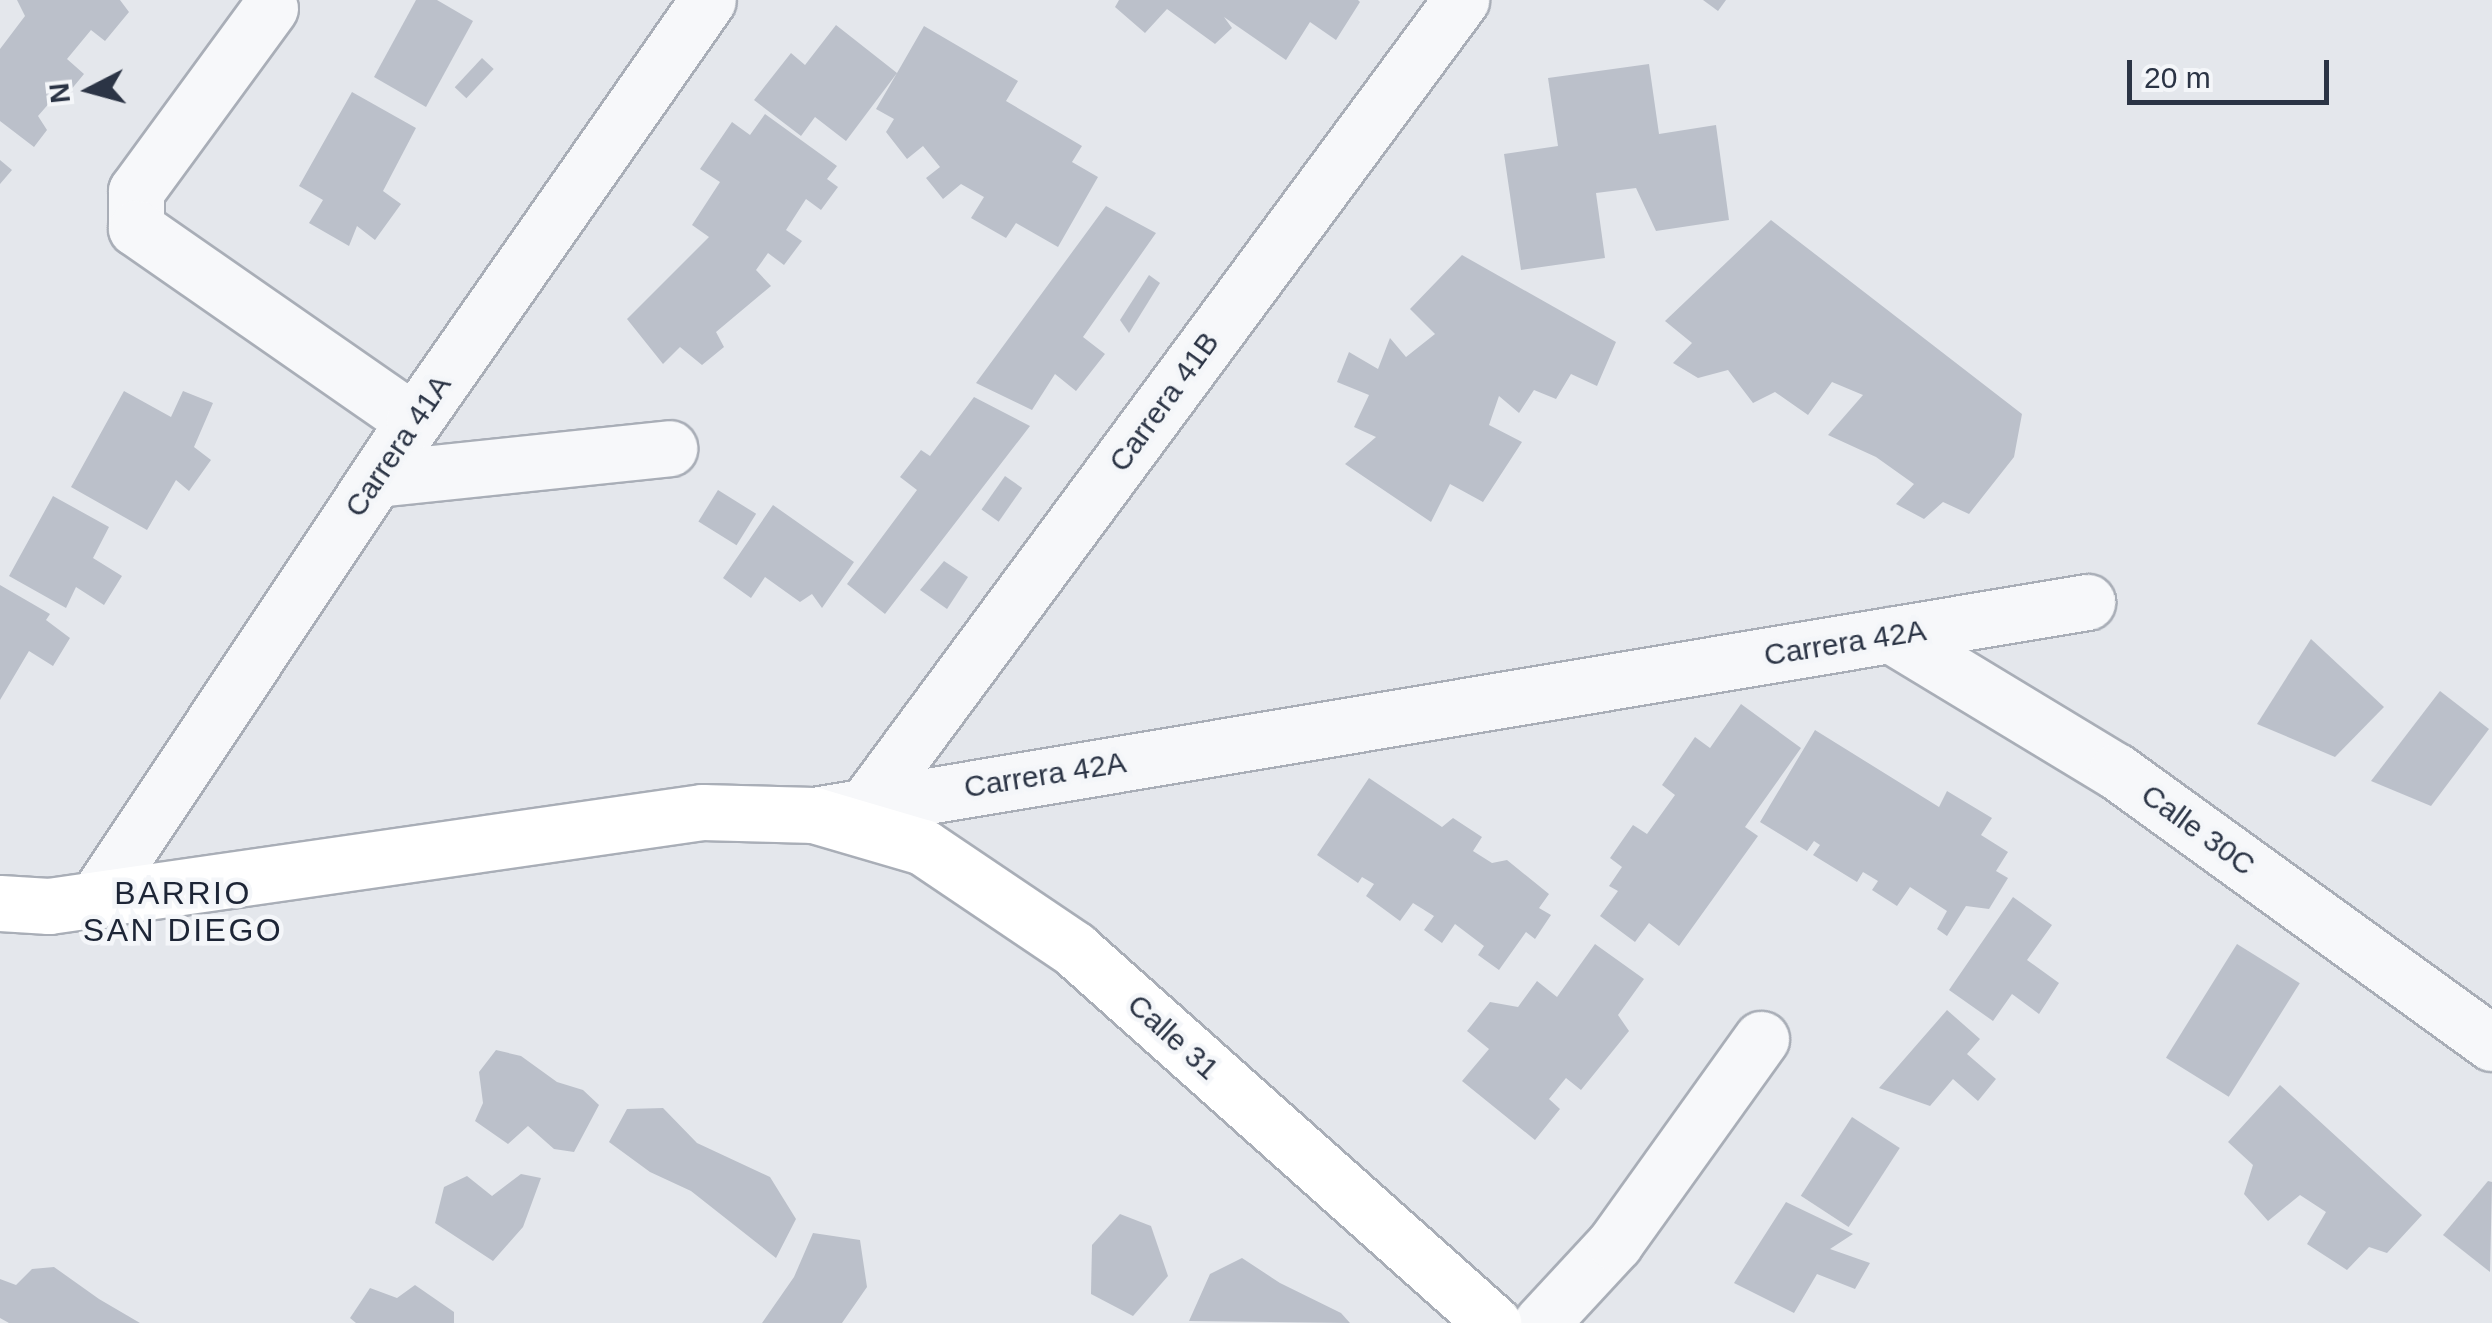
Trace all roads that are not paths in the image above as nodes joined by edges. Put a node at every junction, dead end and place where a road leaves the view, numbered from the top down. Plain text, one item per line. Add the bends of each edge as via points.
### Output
1 (708, 0) edge
2 (1461, 0) edge
3 (270, 8) dead end
4 (414, 420) junction
5 (669, 448) dead end
6 (376, 479) junction
7 (2087, 602) dead end
8 (1891, 635) junction
9 (867, 804) junction
10 (814, 815) junction
11 (96, 898) junction
12 (0, 903) edge
13 (1761, 1039) dead end
14 (2492, 1043) edge
15 (1493, 1323) edge
16 (1541, 1323) edge

1 - 4 street, Carrera 41A
2 - 9 street, Carrera 41B
3 - 4 street via 136,191 136,228
4 - 6 street, Carrera 41A
5 - 6 street
6 - 11 street, Carrera 41A
7 - 8 street, Carrera 42A
8 - 9 street, Carrera 42A
8 - 14 street, Calle 30C via 2116,771
9 - 10 street, Carrera 42A
10 - 11 street, Carrera 42A via 702,812
10 - 15 street, Calle 31 via 923,847 1074,948
11 - 12 street, Carrera 42A via 48,906
13 - 16 street via 1615,1242

